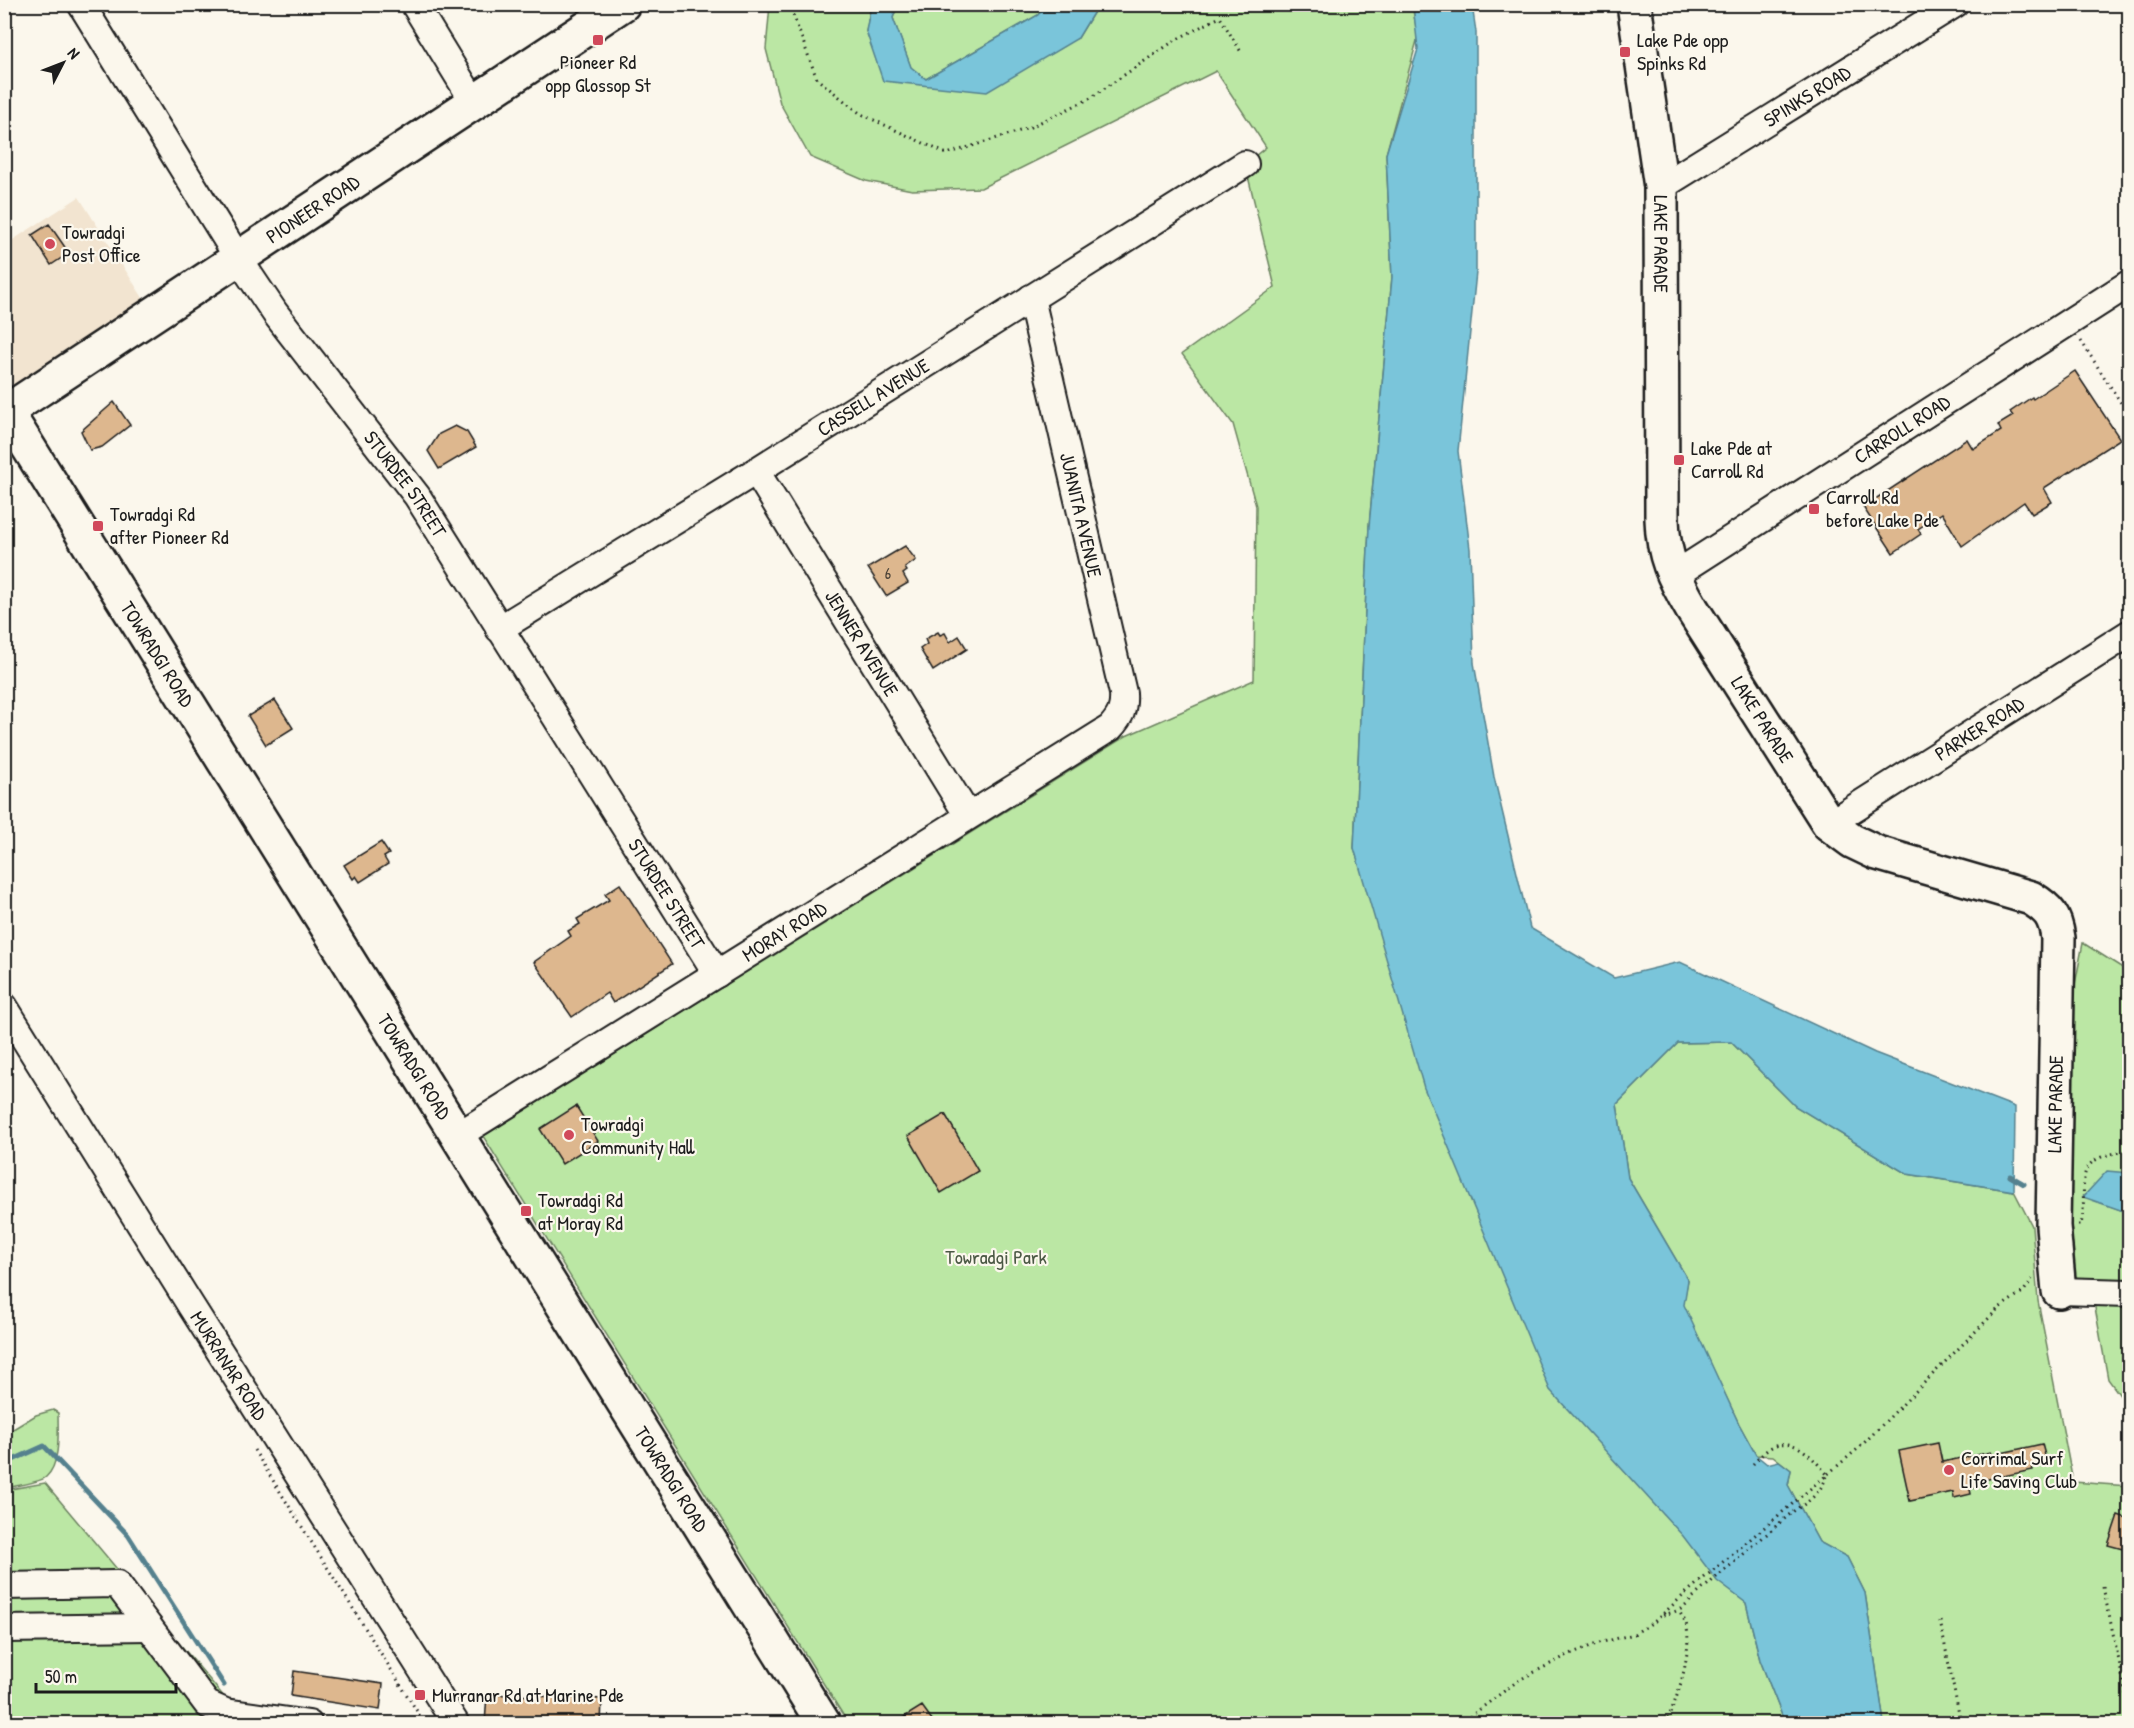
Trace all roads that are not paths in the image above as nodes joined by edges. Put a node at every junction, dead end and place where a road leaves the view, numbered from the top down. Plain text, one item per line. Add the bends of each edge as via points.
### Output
1 (81, 4) edge
2 (414, 4) edge
3 (623, 4) edge
4 (1634, 4) edge
5 (1955, 4) edge
6 (474, 102) junction
7 (1245, 164) dead end
8 (1661, 187) junction
9 (238, 258) junction
10 (2130, 283) edge
11 (1031, 298) junction
12 (5, 411) edge
13 (756, 471) junction
14 (1673, 576) junction
15 (499, 629) junction
16 (2130, 633) edge
17 (1110, 728) joint
18 (968, 816) junction
19 (1829, 824) junction
20 (717, 974) junction
21 (4, 1006) edge
22 (457, 1136) junction
23 (2046, 1286) joint
24 (2130, 1293) edge
25 (4, 1586) edge
26 (149, 1627) junction
27 (4, 1629) edge
28 (309, 1724) edge
29 (456, 1724) edge
30 (824, 1724) edge

1 - 9 street, STURDEE STREET
2 - 6 street
3 - 6 main road, PIONEER ROAD
4 - 8 main road, LAKE PARADE
5 - 8 street, SPINKS ROAD
6 - 9 main road, PIONEER ROAD
7 - 11 street, CASSELL AVENUE
8 - 14 main road, LAKE PARADE via 1662,519 1665,553
9 - 12 main road, PIONEER ROAD
9 - 15 street, STURDEE STREET via 305,354 417,496
10 - 14 street, CARROLL ROAD
11 - 13 street, CASSELL AVENUE
11 - 17 street, JUANITA AVENUE via 1123,693 1124,707
12 - 22 main road, TOWRADGI ROAD
13 - 15 street, CASSELL AVENUE
13 - 18 street, JENNER AVENUE
14 - 19 main road, LAKE PARADE
15 - 20 street, STURDEE STREET
16 - 19 street, PARKER ROAD
17 - 18 street, MORAY ROAD
18 - 20 street, MORAY ROAD
19 - 23 main road, LAKE PARADE via 1877,853 2031,898 2046,907 2056,922 2053,1226
20 - 22 street, MORAY ROAD
21 - 29 street, MURRANAR ROAD
22 - 30 main road, TOWRADGI ROAD
23 - 24 street
25 - 26 street via 117,1584
26 - 27 street
26 - 28 street via 207,1704 225,1712

